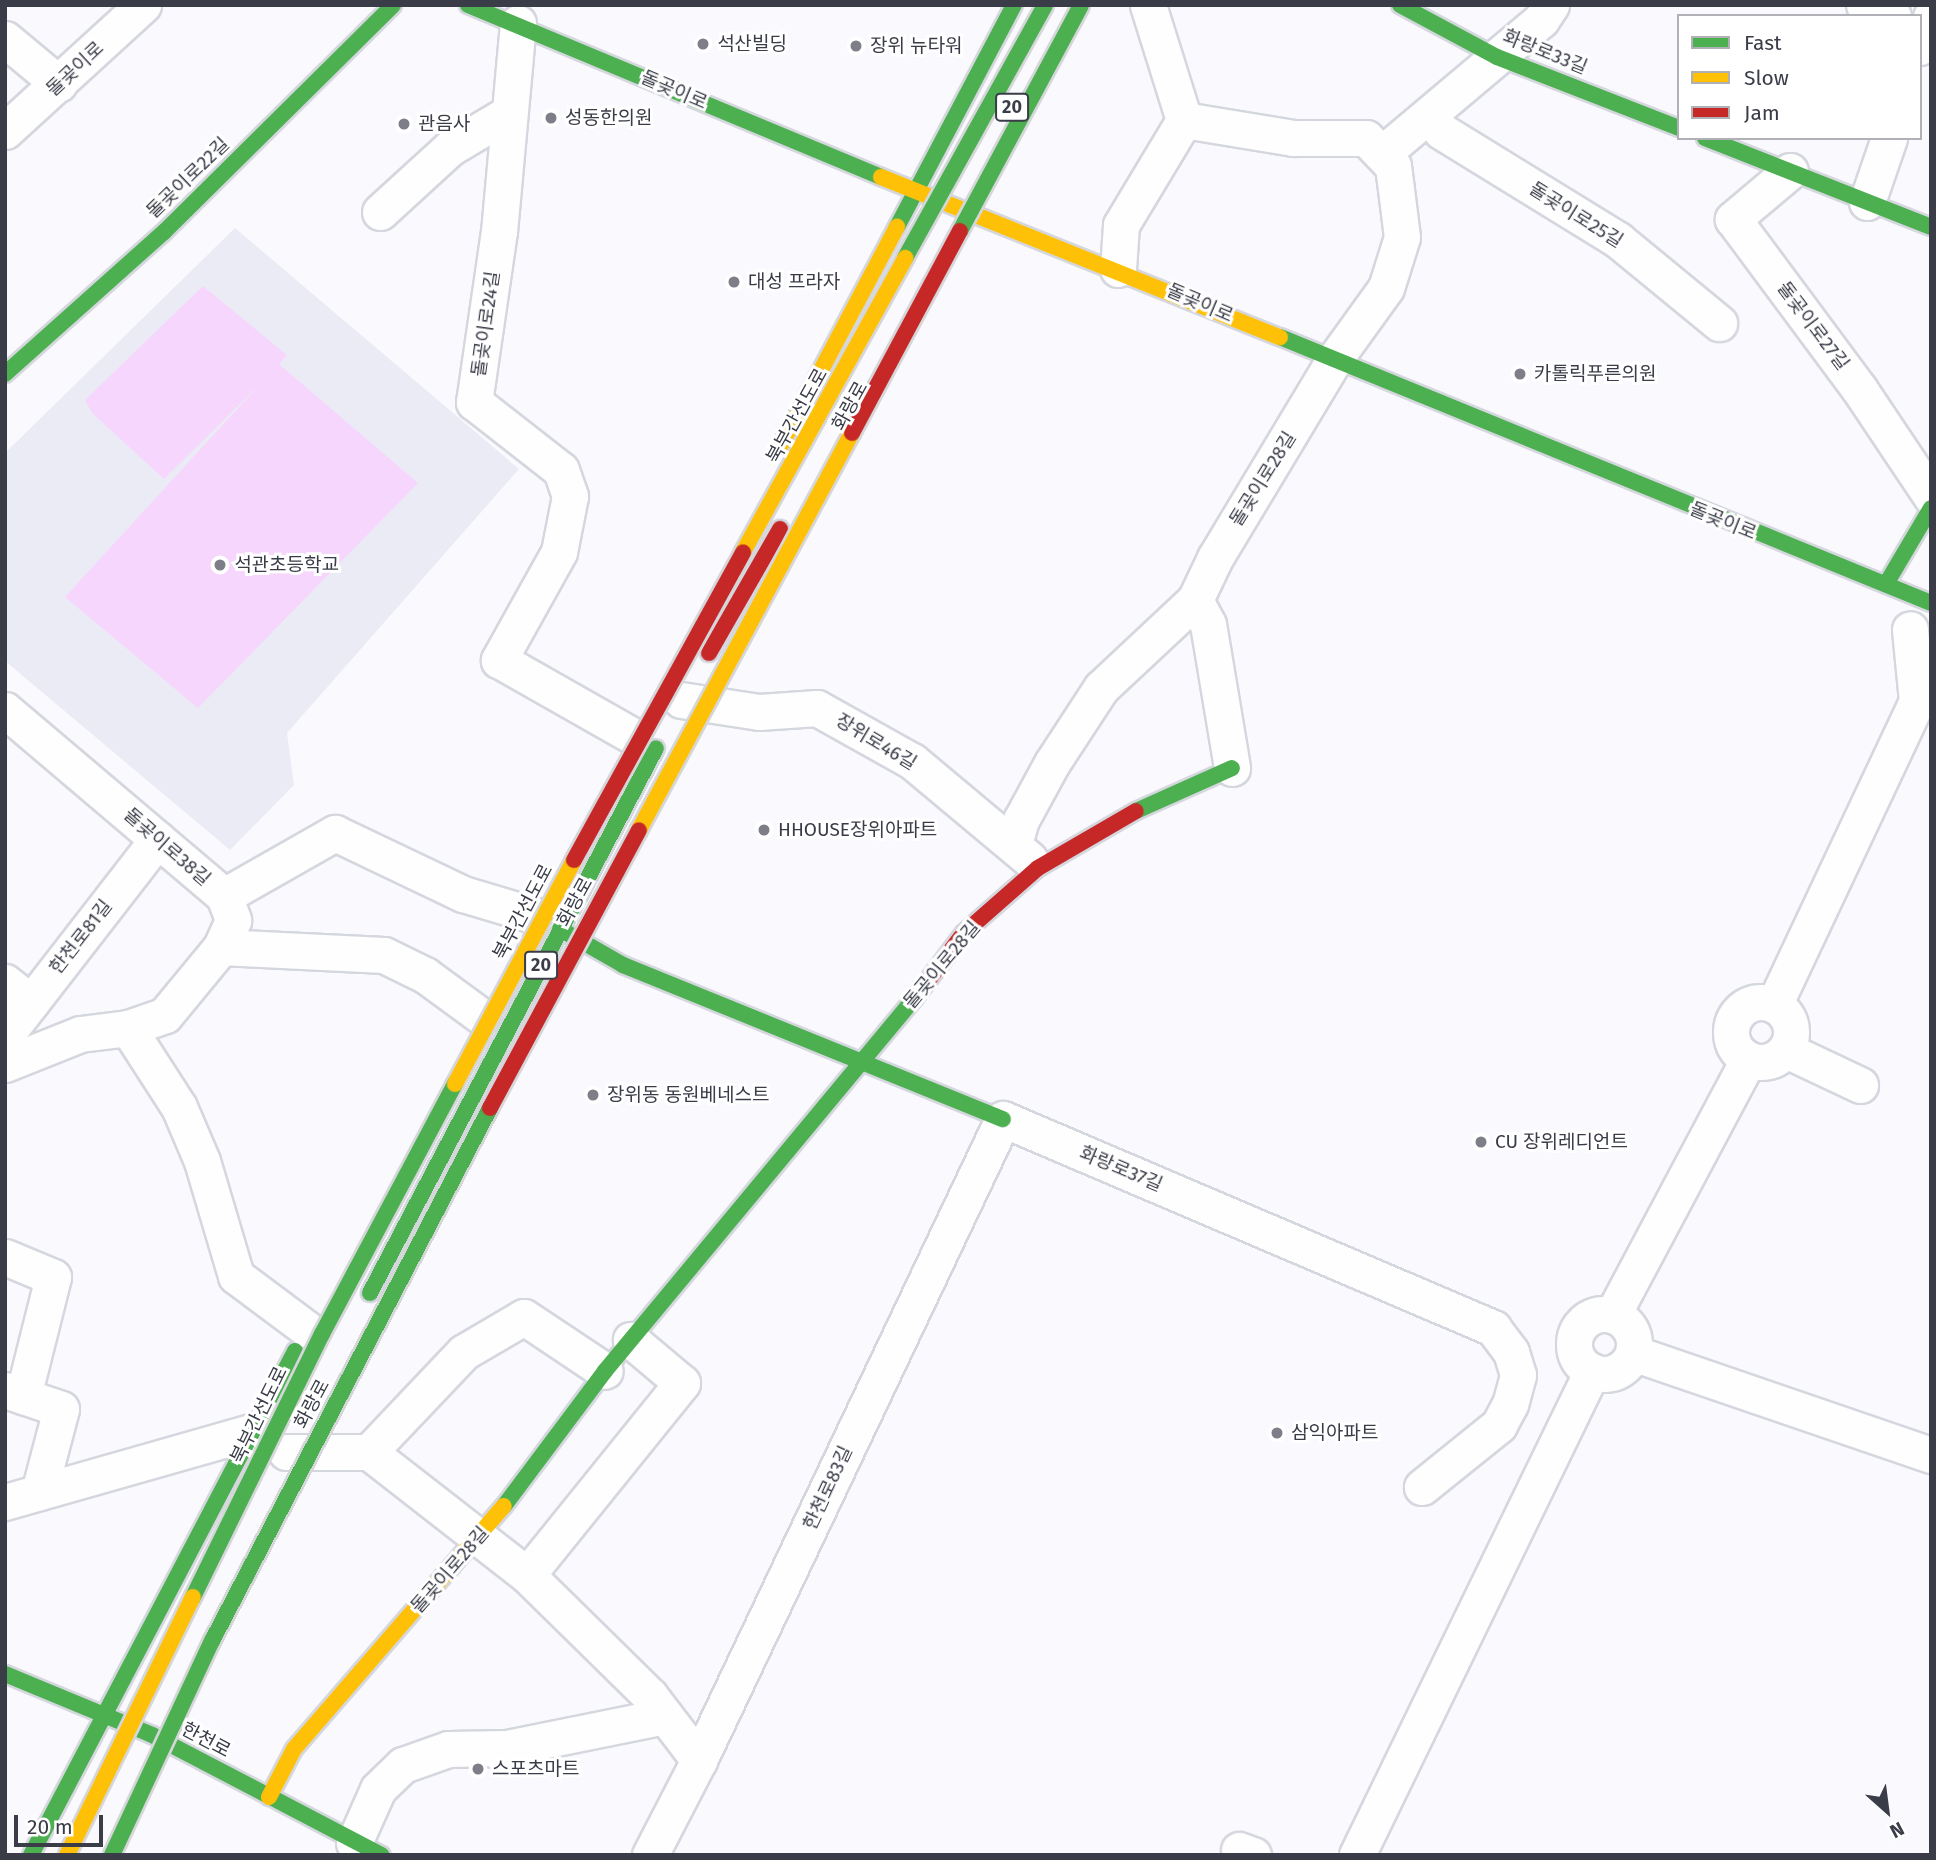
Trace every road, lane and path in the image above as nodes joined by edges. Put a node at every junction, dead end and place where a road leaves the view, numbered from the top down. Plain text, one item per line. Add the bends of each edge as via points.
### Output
1 (143, 5) edge
2 (393, 5) edge
3 (468, 5) edge
4 (1014, 5) edge
5 (1045, 5) edge
6 (1066, 5) edge
7 (1080, 5) edge
8 (1148, 5) edge
9 (1400, 5) edge
10 (1551, 5) edge
11 (1864, 5) edge
12 (519, 14) edge
13 (1888, 14) edge
14 (5, 39) edge
15 (1497, 57) junction
16 (59, 84) junction
17 (968, 90) junction
18 (1010, 109) junction
19 (509, 113) junction
20 (1429, 115) junction
21 (1184, 120) junction
22 (1677, 127) edge
23 (5, 131) edge
24 (1710, 140) edge
25 (1888, 140) edge
26 (1383, 153) junction
27 (1790, 171) junction
28 (914, 191) junction
29 (1867, 202) junction
30 (957, 209) junction
31 (380, 212) dead end
32 (1931, 227) edge
33 (1118, 269) junction
34 (1719, 323) dead end
35 (1334, 360) junction
36 (5, 374) edge
37 (1931, 496) edge
38 (1931, 508) edge
39 (1886, 584) junction
40 (1195, 600) junction
41 (1921, 616) edge
42 (681, 701) junction
43 (5, 710) edge
44 (631, 734) junction
45 (1232, 768) joint
46 (158, 838) junction
47 (1026, 856) junction
48 (223, 896) junction
49 (548, 923) junction
50 (221, 947) junction
51 (18, 992) edge
52 (1774, 1005) junction
53 (481, 1016) junction
54 (128, 1028) junction
55 (5, 1036) edge
56 (1786, 1050) junction
57 (1748, 1060) junction
58 (5, 1064) edge
59 (864, 1064) junction
60 (1860, 1084) dead end
61 (1003, 1119) junction
62 (5, 1257) edge
63 (363, 1305) dead end
64 (1613, 1314) junction
65 (307, 1329) junction
66 (631, 1340) junction
67 (1633, 1353) junction
68 (605, 1371) junction
69 (1591, 1371) junction
70 (14, 1393) edge
71 (250, 1432) junction
72 (288, 1450) dead end
73 (369, 1452) junction
74 (1931, 1455) edge
75 (1422, 1487) dead end
76 (39, 1492) junction
77 (5, 1502) edge
78 (258, 1513) dead end
79 (479, 1539) junction
80 (527, 1575) junction
81 (160, 1605) junction
82 (208, 1623) junction
83 (5, 1674) edge
84 (103, 1713) junction
85 (665, 1716) junction
86 (152, 1735) junction
87 (699, 1760) junction
88 (269, 1797) junction
89 (368, 1849) edge
90 (31, 1855) edge
91 (67, 1855) edge
92 (100, 1855) edge
93 (112, 1855) edge
94 (650, 1855) edge
95 (1357, 1855) edge

1 - 16 street, 돌곶이로
2 - 36 main road, 돌곶이로22길 via 164,232
3 - 12 main road, 돌곶이로
4 - 17 main road, 화랑로 / 20
5 - 91 main road, 북부간선도로, bridge via 587,836 328,1322
6 - 18 main road, 화랑로 / 20
7 - 93 main road, bridge via 343,1383 212,1640
8 - 21 street
9 - 15 main road, 화랑로33길
10 - 15 street
11 - 13 street
12 - 19 street, 돌곶이로24길
12 - 28 main road, 돌곶이로
14 - 16 street
15 - 20 street
15 - 22 main road, 화랑로33길
16 - 23 street, 돌곶이로
17 - 18 main road via 983,111
17 - 28 main road, 화랑로 / 20
18 - 30 main road, 화랑로 / 20
19 - 31 street via 450,148
19 - 44 street, 돌곶이로24길 via 499,231 474,402 561,470 569,496 559,552 499,660
20 - 26 street
20 - 34 street, 돌곶이로25길 via 1440,131 1618,240
21 - 26 street via 1293,138 1366,138
21 - 33 street via 1121,225
24 - 27 main road
25 - 29 street
26 - 35 street via 1393,166 1402,237 1386,288
27 - 29 main road
27 - 37 street, 돌곶이로27길 via 1733,219 1860,390
28 - 30 main road, 돌곶이로
28 - 44 main road, 화랑로 / 20
29 - 32 main road
30 - 33 main road, 돌곶이로
30 - 42 main road, 화랑로 / 20
33 - 35 main road, 돌곶이로
35 - 39 main road, 돌곶이로
35 - 40 street, 돌곶이로28길 via 1215,558
38 - 39 main road
39 - 41 main road, 돌곶이로
40 - 45 street, 돌곶이로28길 via 1208,624
40 - 47 street, 돌곶이로28길 via 1101,688 1021,820
41 - 52 street via 1917,701
42 - 47 street, 장위로46길 via 759,712 817,708 912,761
42 - 49 main road, 화랑로 / 20
43 - 46 street, 돌곶이로38길
44 - 49 main road, 화랑로 / 20
45 - 47 main road, 돌곶이로28길
46 - 48 street, 돌곶이로38길
46 - 51 street, 한천로81길
47 - 59 main road, 돌곶이로28길
48 - 49 street, 돌곶이로38길 via 335,834 463,894
48 - 50 street via 233,920
49 - 53 main road, 화랑로 / 20
49 - 59 main road, 화랑로37길 via 623,965
49 - 63 main road, 화랑로 / 20
50 - 53 street via 384,955 425,975
50 - 54 street via 165,1015
51 - 55 street, 한천로81길
52 - 56 street via 1790,1022
52 - 57 street via 1750,1004 1735,1016 1731,1036 1740,1055
53 - 65 main road, 화랑로 / 20
54 - 58 street via 80,1034
54 - 65 street via 179,1107 202,1161 236,1276
56 - 57 street via 1769,1062
56 - 60 street
57 - 64 street
59 - 61 main road, 화랑로37길
59 - 66 main road, 돌곶이로28길
61 - 75 street, 화랑로37길 via 1493,1328 1511,1352 1518,1375 1510,1404 1499,1425
61 - 87 street, 한천로83길
62 - 70 street via 53,1277
64 - 67 street via 1629,1325
64 - 69 street via 1594,1315 1575,1337 1577,1357
65 - 71 main road, 화랑로 / 20
66 - 68 main road, 돌곶이로28길
66 - 80 street via 682,1383
67 - 69 street via 1612,1373
67 - 74 street
68 - 73 street via 524,1317 464,1352
68 - 79 main road, 돌곶이로28길
69 - 95 street
70 - 76 street via 61,1409
71 - 76 street
71 - 81 main road, 화랑로 / 20
72 - 73 street
73 - 79 street
76 - 77 street
78 - 82 main road
79 - 80 street
79 - 88 main road, 돌곶이로28길 via 294,1749
80 - 85 street
81 - 82 main road via 176,1625
81 - 84 main road, 화랑로 / 20
82 - 86 main road
83 - 84 main road, 한천로
84 - 86 main road, 한천로
84 - 90 main road, 화랑로 / 20
85 - 87 street
85 - 89 street via 507,1748 448,1749 403,1765 378,1789
86 - 88 main road, 한천로
86 - 92 main road
87 - 94 street, 한천로83길
88 - 89 main road, 한천로

